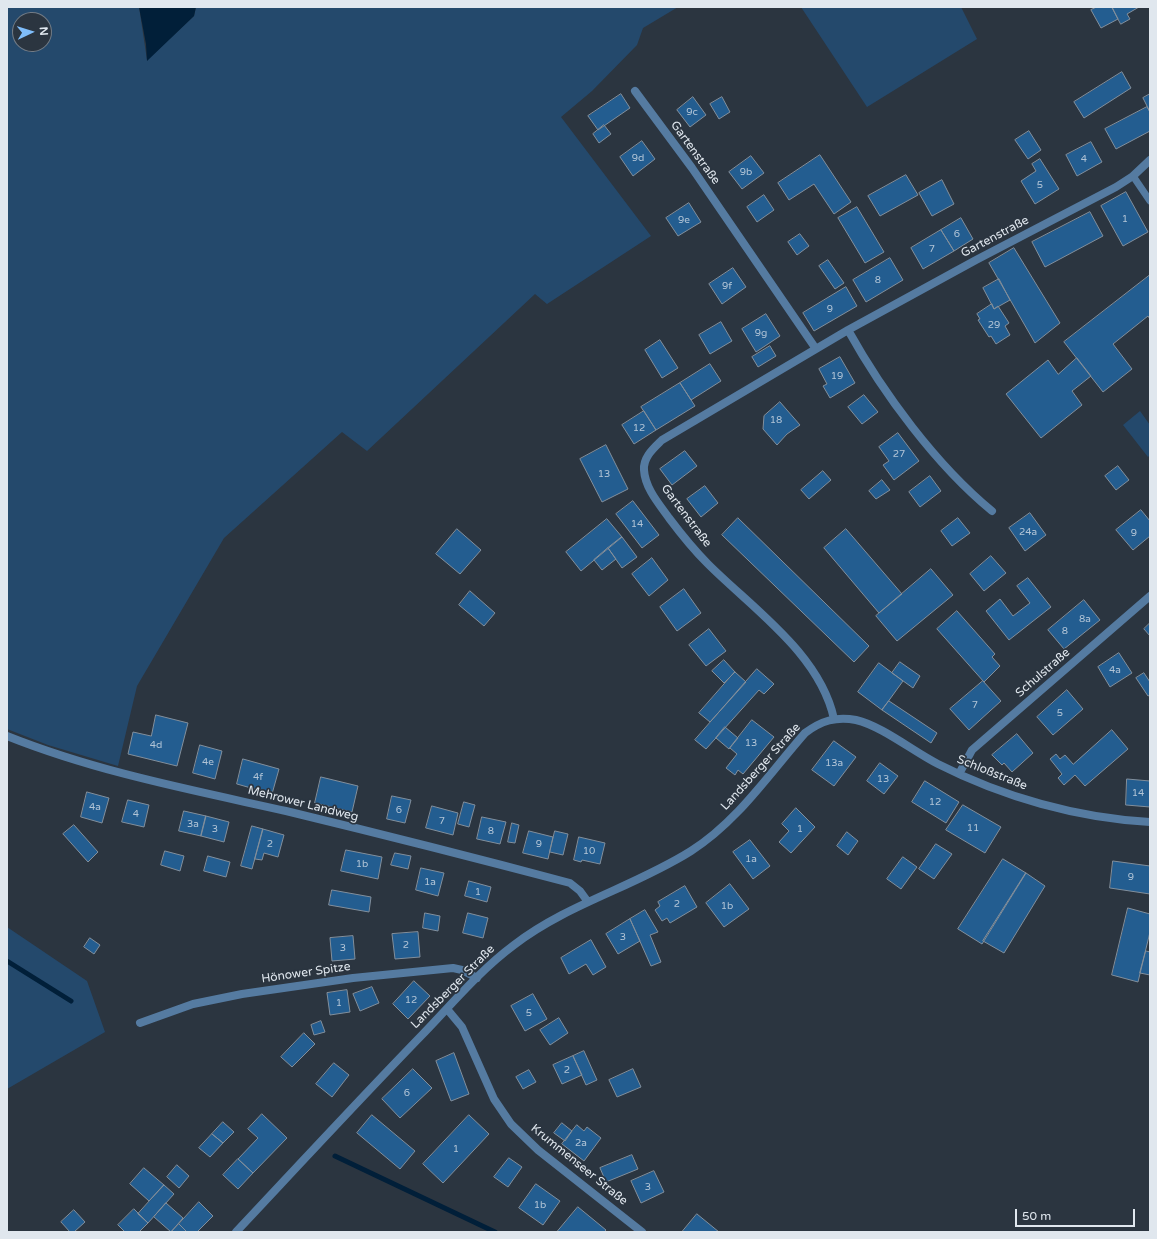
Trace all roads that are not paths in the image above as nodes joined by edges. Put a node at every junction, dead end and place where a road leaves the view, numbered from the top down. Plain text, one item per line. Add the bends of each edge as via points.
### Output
1 (635, 91) dead end
2 (1150, 160) edge
3 (1133, 176) junction
4 (1150, 201) edge
5 (848, 330) junction
6 (816, 349) junction
7 (992, 511) dead end
8 (1150, 596) edge
9 (834, 719) junction
10 (7, 736) edge
11 (959, 774) junction
12 (1150, 822) edge
13 (588, 902) junction
14 (477, 978) junction
15 (447, 1009) junction
16 (140, 1023) dead end
17 (236, 1232) edge
18 (642, 1232) edge

1 - 6 street, Gartenstraße via 692,168
2 - 3 street, Gartenstraße
3 - 4 lane
3 - 5 street, Gartenstraße via 1104,194
5 - 6 street, Gartenstraße
5 - 7 street via 893,400 921,436 968,491
6 - 9 street, Gartenstraße via 662,440 649,453 644,469 648,485 656,500 688,542 810,666 824,687
8 - 11 street, Schulstraße via 972,750
9 - 11 street, Schloßstraße via 846,718 871,726
9 - 13 street, Landsberger Straße via 816,725 805,733 737,813 708,839 671,862
10 - 13 street, Mehrower Landweg via 103,769 289,812 570,883
11 - 12 street, Schloßstraße via 1029,801 1106,818
13 - 14 street, Landsberger Straße via 531,933 494,961
14 - 15 street, Landsberger Straße
14 - 16 street, Hönower Spitze via 453,968 292,986 193,1004
15 - 17 street, Landsberger Straße
15 - 18 street, Krummenseer Straße via 462,1026 494,1099 511,1124 538,1150

